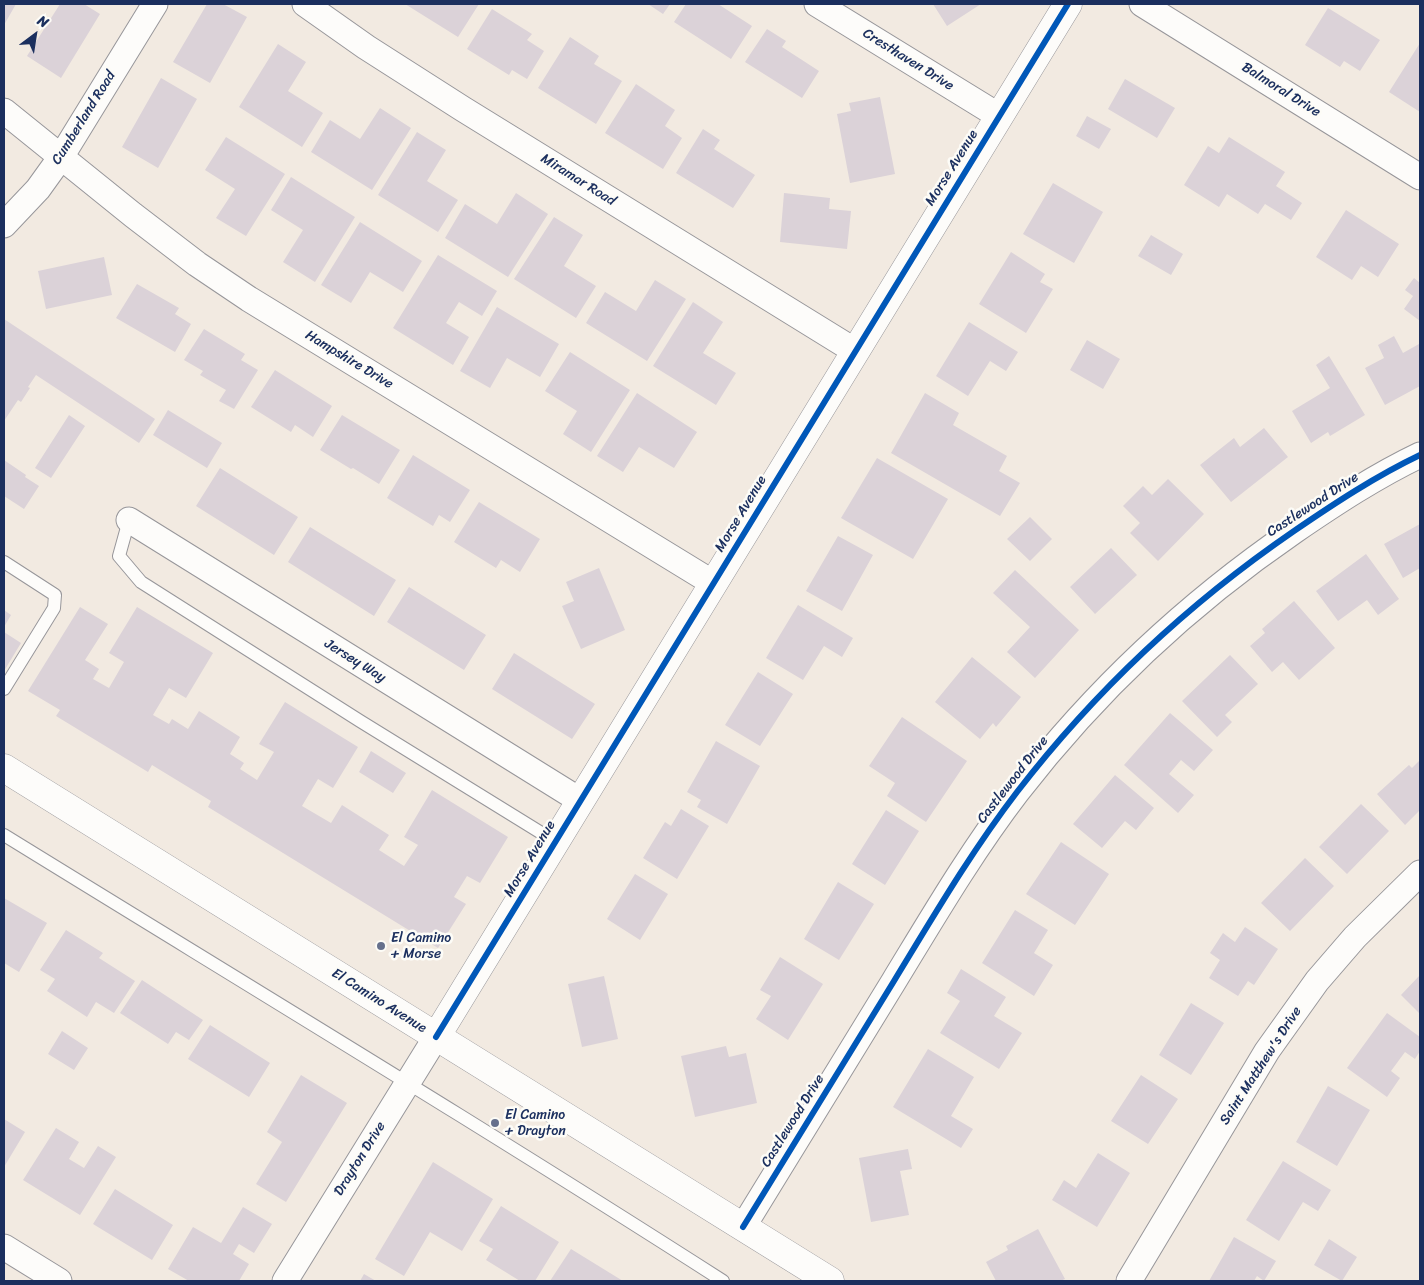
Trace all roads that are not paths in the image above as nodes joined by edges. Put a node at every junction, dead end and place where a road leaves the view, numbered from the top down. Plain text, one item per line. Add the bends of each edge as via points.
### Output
1 (155, 4) edge
2 (305, 4) edge
3 (817, 4) edge
4 (1068, 4) edge
5 (1142, 4) edge
6 (4, 111) edge
7 (999, 116) junction
8 (61, 157) junction
9 (1420, 177) edge
10 (4, 225) edge
11 (854, 351) junction
12 (1420, 455) edge
13 (129, 520) joint
14 (4, 562) edge
15 (714, 583) junction
16 (4, 689) edge
17 (4, 768) edge
18 (581, 801) junction
19 (4, 835) edge
20 (556, 842) junction
21 (1420, 873) edge
22 (436, 1036) junction
23 (408, 1082) junction
24 (743, 1227) junction
25 (4, 1247) edge
26 (59, 1281) edge
27 (285, 1281) edge
28 (723, 1281) edge
29 (830, 1281) edge
30 (1129, 1281) edge

1 - 8 street, Cumberland Road
2 - 11 street, Miramar Road via 366,48
3 - 7 street, Cresthaven Drive
4 - 7 street, Morse Avenue
5 - 9 street, Balmoral Drive
6 - 8 street, Hampshire Drive
7 - 11 street, Morse Avenue
8 - 10 street, Cumberland Road via 38,189
8 - 15 street, Hampshire Drive via 140,221 249,299
11 - 15 street, Morse Avenue
12 - 24 street, Castlewood Drive via 1331,506 1261,554 1194,607 1115,679 1071,726 1017,792 967,862
13 - 18 street, Jersey Way
13 - 20 lane via 120,556 140,582
14 - 16 lane via 55,595 54,608
15 - 18 street, Morse Avenue
17 - 22 street, El Camino Avenue
18 - 20 street, Morse Avenue
19 - 23 lane
20 - 22 street, Morse Avenue
21 - 30 street, Saint Matthew's Drive via 1355,937 1317,981 1267,1051
22 - 23 street, Drayton Drive
22 - 24 street, El Camino Avenue
23 - 27 street, Drayton Drive
23 - 28 lane
24 - 29 street, El Camino Avenue
25 - 26 street

